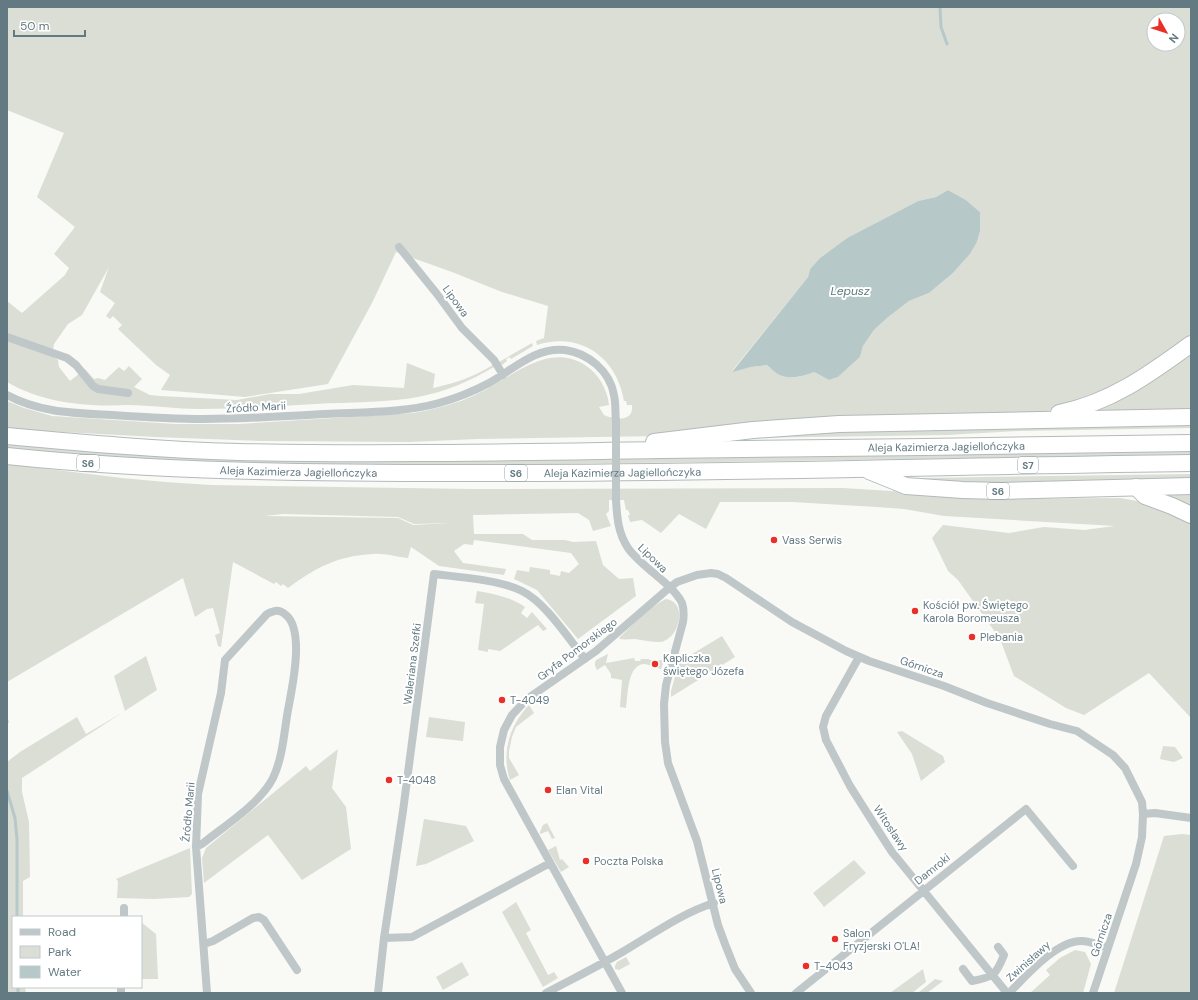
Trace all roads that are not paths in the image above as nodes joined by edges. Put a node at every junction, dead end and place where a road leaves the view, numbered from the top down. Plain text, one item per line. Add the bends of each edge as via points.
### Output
1 (398, 247) dead end
2 (7, 337) edge
3 (1191, 344) edge
4 (76, 365) junction
5 (69, 370) dead end
6 (503, 375) junction
7 (128, 393) dead end
8 (7, 395) edge
9 (1191, 417) edge
10 (1024, 420) junction
11 (7, 436) edge
12 (1191, 443) edge
13 (596, 451) junction
14 (7, 456) edge
15 (1191, 463) edge
16 (864, 468) junction
17 (1191, 486) edge
18 (1136, 487) junction
19 (1191, 515) edge
20 (669, 588) junction
21 (859, 657) junction
22 (585, 659) junction
23 (1143, 814) junction
24 (1191, 818) edge
25 (196, 847) junction
26 (550, 863) junction
27 (1073, 866) dead end
28 (924, 890) junction
29 (714, 903) junction
30 (124, 908) dead end
31 (124, 916) edge
32 (384, 938) junction
33 (204, 944) junction
34 (998, 947) dead end
35 (1108, 948) junction
36 (605, 962) junction
37 (963, 969) dead end
38 (297, 970) dead end
39 (992, 975) junction
40 (207, 993) edge
41 (378, 993) edge
42 (546, 993) edge
43 (622, 993) edge
44 (751, 993) edge
45 (796, 993) edge
46 (1008, 993) edge
47 (1093, 993) edge

1 - 6 street, Lipowa via 462,328 494,360
2 - 4 street via 61,356
3 - 10 highway, S6 via 1118,393 1077,410
4 - 5 street
4 - 7 street via 98,389
6 - 8 street, Źródło Marii via 465,394 418,408 239,419 171,419 54,411 27,404
6 - 20 street, Lipowa, bridge via 528,358 545,351 564,350 581,354 599,367 608,379 614,395 616,500 621,535 636,558
9 - 10 highway
10 - 13 highway, S6 via 796,426 665,440
11 - 13 highway, Aleja Kazimierza Jagiellończyka / S6 via 237,452 364,454
12 - 13 highway, Aleja Kazimierza Jagiellończyka / S6
14 - 16 highway, Aleja Kazimierza Jagiellończyka / S6 via 168,468 322,473 592,474
15 - 16 highway, Aleja Kazimierza Jagiellończyka / S7
16 - 18 highway, S6 via 906,486 939,489 1001,491
17 - 18 highway, S6
18 - 19 highway via 1145,496
20 - 21 street, Górnicza via 677,582 697,575 718,574 792,622
20 - 22 street, Gryfa Pomorskiego
20 - 29 street, Lipowa via 679,598 684,612 666,685 664,718 667,758 697,841
21 - 23 street, Górnicza via 987,703 1077,731 1112,755 1125,768 1142,802
21 - 28 street, Witosławy via 826,716 823,727 826,740 850,786 888,846
22 - 26 street, Gryfa Pomorskiego via 527,699 512,715 504,730 500,747 500,765 504,779
22 - 32 street, Waleriana Szefki via 546,610 523,591 508,586 434,574
23 - 24 street
23 - 35 street, Górnicza via 1142,838 1136,864
25 - 25 street, Źródło Marii via 265,792 279,763 295,670 296,642 292,624 288,616 281,611 275,610 267,614 225,660 221,693 198,794
25 - 33 street, Źródło Marii
26 - 32 street via 412,937
26 - 36 street, Gryfa Pomorskiego
27 - 28 street, Damroki via 1026,809
28 - 39 street, Witosławy
28 - 45 street, Damroki
29 - 36 street via 663,928
29 - 44 street, Lipowa via 718,926 731,961
30 - 31 street
32 - 41 street, Waleriana Szefki
33 - 38 street via 259,917 264,920
33 - 40 street, Źródło Marii
34 - 39 street via 1004,955 998,970
35 - 46 street, Zwinisławy via 1084,941 1062,945
35 - 47 street, Górnicza
36 - 42 street
36 - 43 street, Gryfa Pomorskiego
37 - 39 street via 972,981
39 - 46 street, Witosławy

